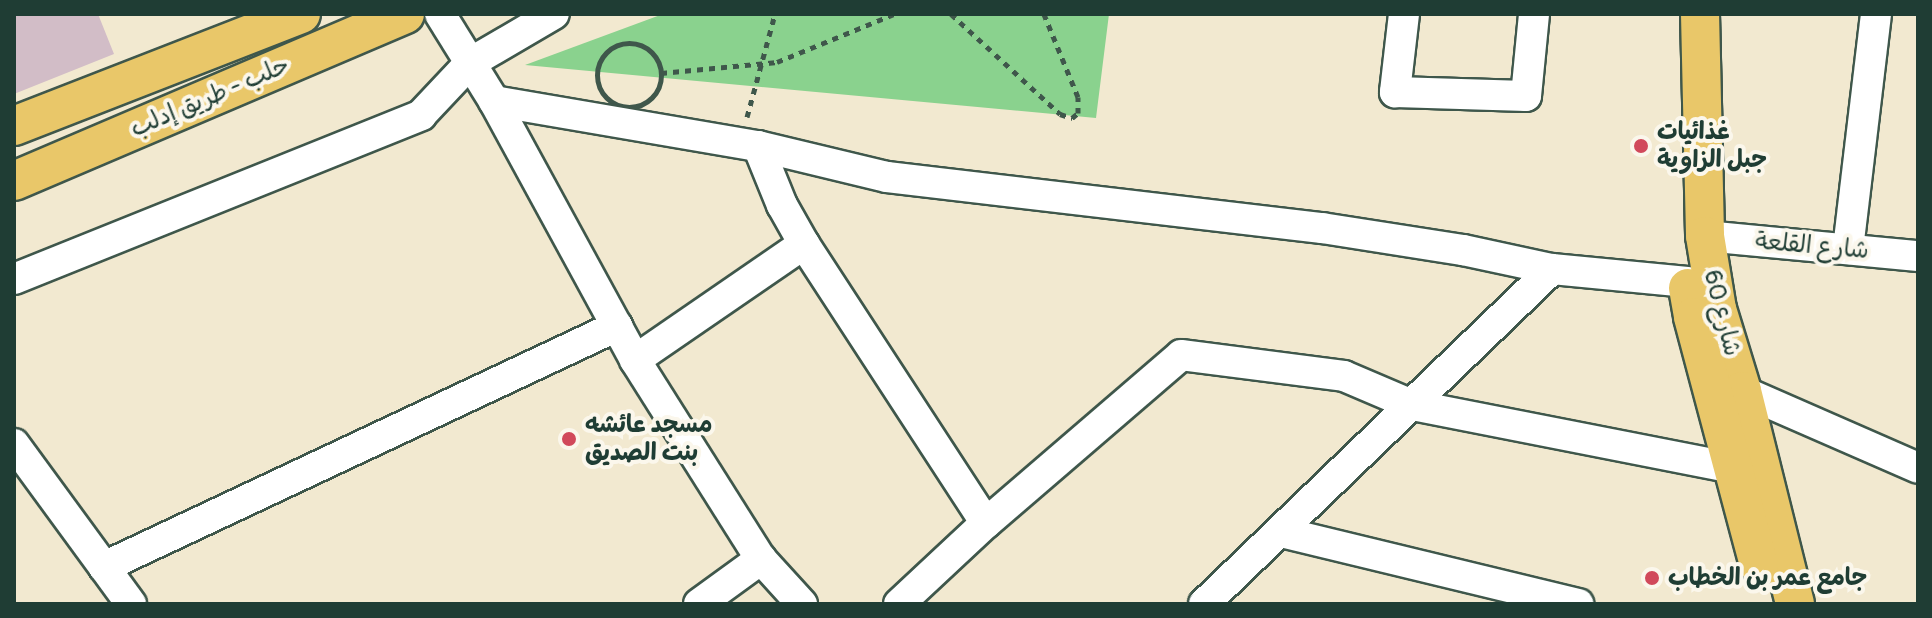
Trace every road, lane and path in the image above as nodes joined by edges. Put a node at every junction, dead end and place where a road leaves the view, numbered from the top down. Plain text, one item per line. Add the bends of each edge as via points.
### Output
1 (301, 14) edge
2 (405, 14) edge
3 (440, 14) edge
4 (554, 14) edge
5 (775, 14) edge
6 (894, 14) edge
7 (951, 14) edge
8 (1044, 14) edge
9 (1404, 14) edge
10 (1534, 14) edge
11 (1678, 14) edge
12 (1700, 14) edge
13 (1876, 14) edge
14 (470, 63) junction
15 (760, 63) junction
16 (661, 73) junction
17 (494, 101) junction
18 (14, 126) edge
19 (752, 136) junction
20 (14, 181) edge
21 (1705, 236) junction
22 (804, 244) junction
23 (1848, 249) junction
24 (1918, 256) edge
25 (1552, 269) junction
26 (14, 279) edge
27 (1687, 282) junction
28 (617, 326) junction
29 (635, 360) junction
30 (1742, 391) junction
31 (1412, 405) junction
32 (14, 444) edge
33 (1734, 468) junction
34 (1918, 468) edge
35 (986, 523) junction
36 (1281, 532) junction
37 (761, 559) junction
38 (104, 567) junction
39 (131, 604) edge
40 (699, 604) edge
41 (802, 604) edge
42 (899, 604) edge
43 (1204, 604) edge
44 (1578, 604) edge
45 (1769, 604) edge
46 (1795, 604) edge

1 - 18 main road, حلب - طريق إدلب
2 - 20 main road, حلب - طريق إدلب
3 - 14 street
4 - 14 street
5 - 15 path
6 - 15 path via 777,62
7 - 8 path via 1060,114 1072,118 1078,113 1078,97
9 - 10 street via 1395,92 1526,96
11 - 27 main road, شارع 60 via 1673,52
12 - 21 main road, شارع 60
13 - 23 street
14 - 17 street
14 - 26 street via 421,115
15 - 16 path
15 - 19 path
16 - 16 path via 655,94 638,106 607,99 597,80 606,51 625,43 636,43 653,54
17 - 19 street
17 - 28 street
19 - 22 street
19 - 25 street via 887,177 1322,228
21 - 23 street, شارع القلعة
21 - 30 main road, شارع 60 via 1717,309
22 - 29 street
22 - 35 street
23 - 24 street, شارع القلعة
25 - 27 street
25 - 31 street
27 - 33 main road, شارع 60
28 - 29 street
28 - 38 street
29 - 37 street
30 - 34 street
30 - 46 main road, شارع 60
31 - 33 street
31 - 35 street via 1344,376 1181,355
31 - 36 street
32 - 38 street
33 - 45 main road, شارع 60
35 - 42 street
36 - 43 street
36 - 44 street
37 - 40 street
37 - 41 street
38 - 39 street

